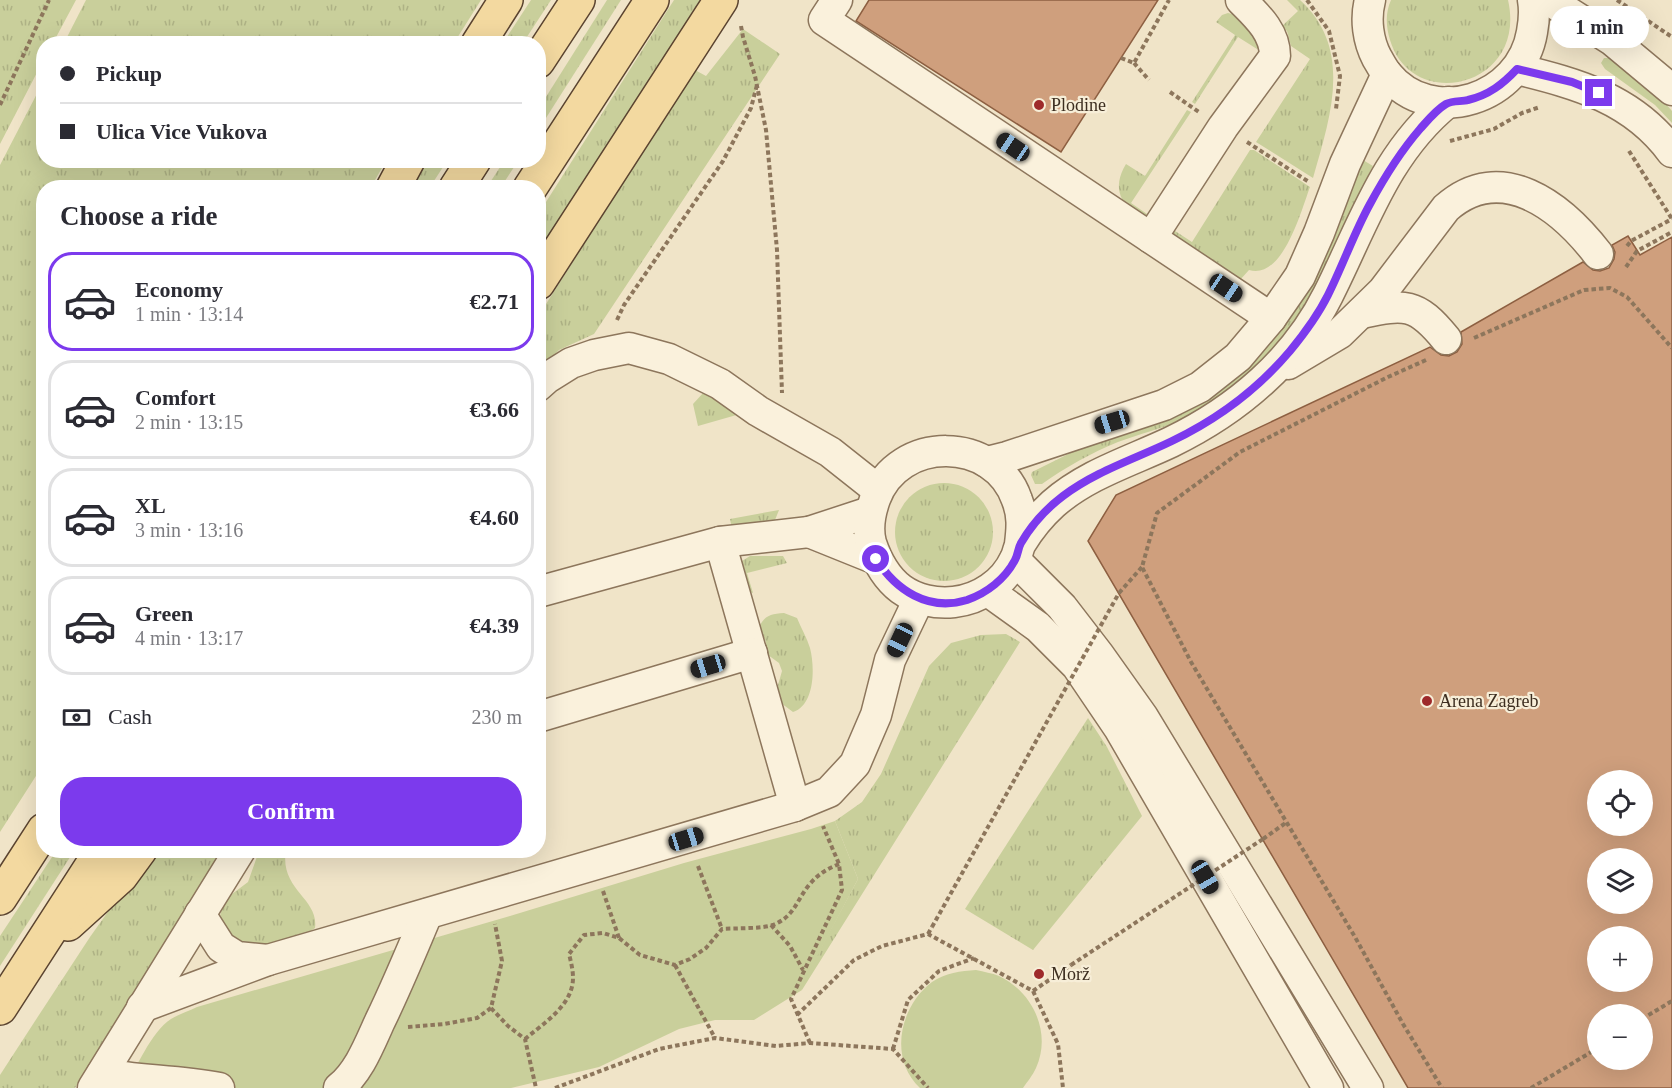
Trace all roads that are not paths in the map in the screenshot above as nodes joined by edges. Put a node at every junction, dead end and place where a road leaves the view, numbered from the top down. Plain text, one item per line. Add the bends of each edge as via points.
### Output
1 (506, 0) edge
2 (578, 0) edge
3 (652, 0) edge
4 (837, 0) edge
5 (1241, 0) edge
6 (1533, 0) edge
7 (1549, 0) edge
8 (1366, 2) edge
9 (731, 11) edge
10 (483, 36) edge
11 (546, 49) edge
12 (1517, 69) junction
13 (1387, 74) junction
14 (1672, 90) edge
15 (1448, 102) junction
16 (1672, 152) edge
17 (546, 163) edge
18 (1151, 238) junction
19 (1598, 254) dead end
20 (546, 272) edge
21 (1361, 313) junction
22 (1271, 318) junction
23 (1447, 347) road end
24 (1270, 375) junction
25 (546, 379) edge
26 (987, 462) junction
27 (874, 501) junction
28 (809, 532) junction
29 (720, 542) junction
30 (1018, 552) junction
31 (876, 559) junction
32 (546, 590) edge
33 (988, 591) junction
34 (919, 599) junction
35 (752, 653) junction
36 (546, 715) edge
37 (808, 814) junction
38 (36, 842) edge
39 (97, 858) edge
40 (134, 858) edge
41 (235, 858) edge
42 (0, 898) edge
43 (200, 914) junction
44 (427, 914) junction
45 (36, 953) junction
46 (268, 960) junction
47 (142, 1007) junction
48 (0, 1008) edge
49 (98, 1081) edge
50 (219, 1088) edge
51 (339, 1088) edge
52 (1328, 1088) edge
53 (1368, 1088) edge

1 - 10 main road
2 - 11 main road
3 - 17 main road
4 - 18 street via 824,20
5 - 18 street via 1270,33 1275,56
6 - 12 street via 1530,43
7 - 14 street via 1612,40
8 - 13 street via 1373,50
9 - 20 main road
12 - 15 street via 1487,94
12 - 16 street via 1599,93 1654,131
13 - 15 street via 1419,97
13 - 22 street via 1300,276
15 - 24 street via 1418,131 1393,166 1369,205 1319,312
18 - 22 street
19 - 21 street via 1562,216 1540,200 1509,188 1476,190 1446,208 1383,291
21 - 23 street via 1396,306 1411,309 1431,321
21 - 24 street via 1340,333
22 - 26 street via 1238,357 1184,395 1133,416
24 - 30 street via 1214,418 1079,484 1051,506
25 - 27 street via 571,363 628,348 669,360 720,384 830,453
26 - 27 street via 964,452 939,450 915,456 894,470
26 - 30 street via 1005,477 1017,498 1022,520
27 - 28 street
27 - 31 street via 869,536
28 - 29 street
28 - 31 street
29 - 32 street
29 - 35 street
30 - 33 street via 1003,577
30 - 53 street via 1143,717
31 - 34 street via 887,576
33 - 34 street via 966,600 942,603
33 - 52 street via 1038,627 1077,666 1119,728
34 - 37 street via 890,660 876,715 855,764
35 - 36 street
35 - 37 street
37 - 44 street
38 - 42 main road
39 - 45 main road
40 - 45 main road via 121,876
41 - 43 street
43 - 46 street via 221,947 237,957
43 - 47 street
44 - 46 street
44 - 51 street via 368,1048 350,1080
45 - 48 main road
46 - 47 street
47 - 49 street
49 - 50 street via 124,1078

